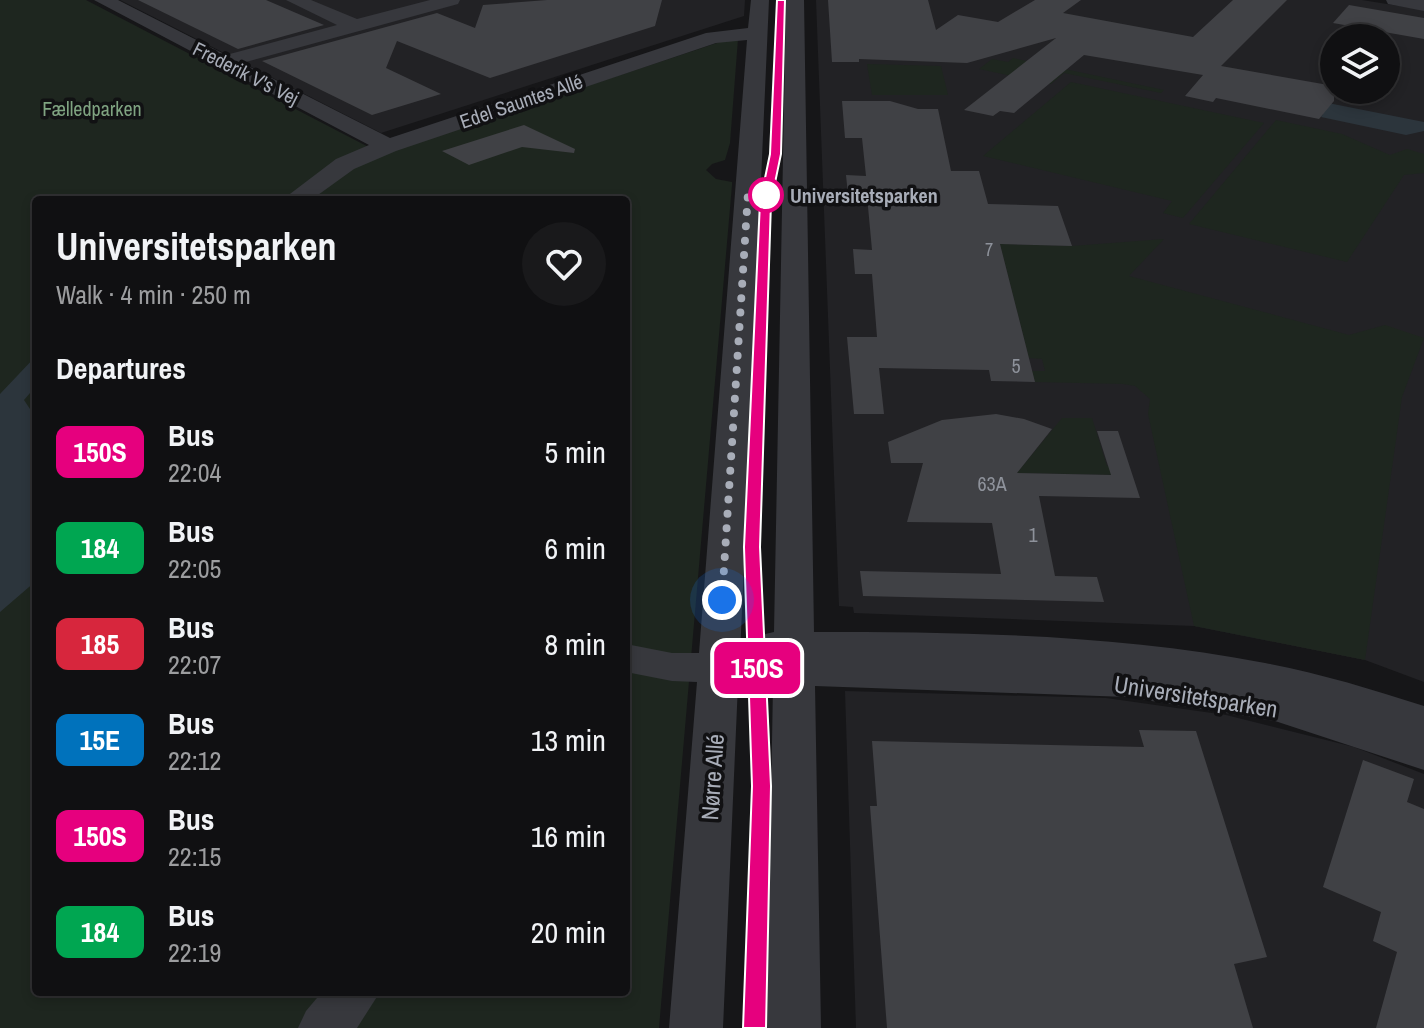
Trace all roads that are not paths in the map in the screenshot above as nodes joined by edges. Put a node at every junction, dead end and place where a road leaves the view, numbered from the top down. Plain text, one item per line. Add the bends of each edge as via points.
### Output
1 (103, 0) edge
2 (295, 0) edge
3 (451, 0) edge
4 (760, 0) edge
5 (795, 0) edge
6 (1395, 0) edge
7 (1424, 2) edge
8 (356, 26) junction
9 (758, 33) junction
10 (223, 62) junction
11 (388, 146) junction
12 (301, 196) edge
13 (630, 657) edge
14 (719, 658) junction
15 (794, 658) junction
16 (1424, 722) edge
17 (1424, 753) edge
18 (351, 996) edge
19 (325, 1028) edge
20 (696, 1028) edge
21 (794, 1028) edge

1 - 10 street, Frederik V's Vej
2 - 8 street
3 - 8 street
4 - 9 street, Nørre Allé
5 - 15 street
6 - 7 street
8 - 10 street
9 - 11 street, Edel Sauntes Allé via 713,37
9 - 14 street, Nørre Allé
10 - 11 street, Frederik V's Vej
11 - 12 street, Edel Sauntes Allé via 345,164
13 - 14 street, Universitetsparken via 672,667
14 - 15 street, Universitetsparken
14 - 20 street, Nørre Allé
15 - 16 street, Universitetsparken via 1106,655 1191,663 1293,682
15 - 17 street, Universitetsparken via 1167,687 1275,706
15 - 21 street
18 - 19 street

